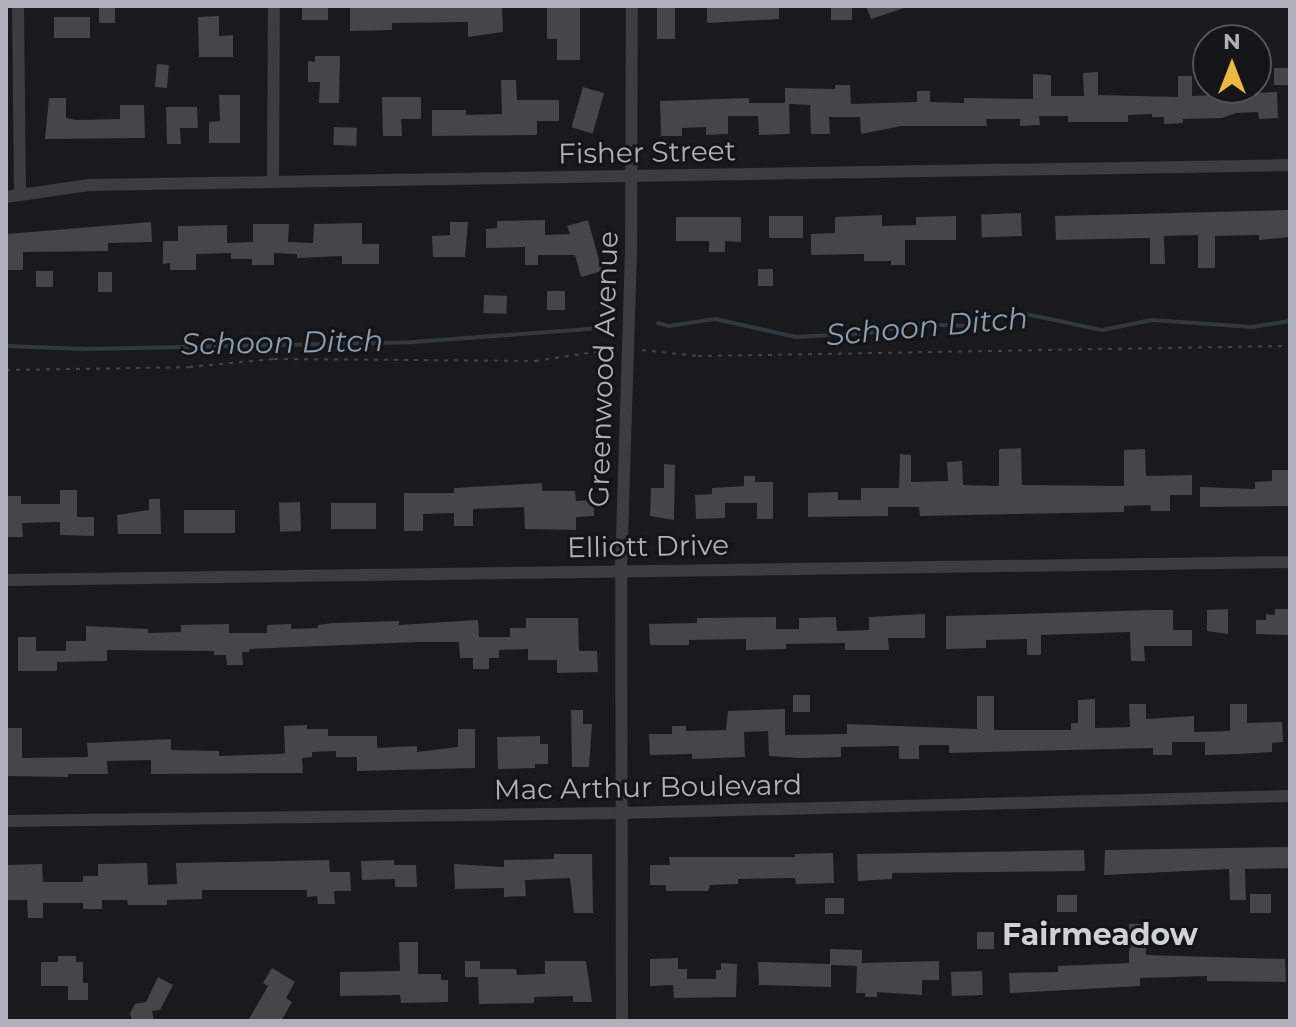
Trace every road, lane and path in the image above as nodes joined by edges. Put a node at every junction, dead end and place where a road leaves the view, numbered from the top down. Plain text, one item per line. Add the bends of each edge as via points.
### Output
1 (18, 6) edge
2 (274, 6) edge
3 (632, 6) edge
4 (1290, 165) edge
5 (631, 176) junction
6 (273, 181) junction
7 (20, 194) junction
8 (6, 197) edge
9 (1290, 346) edge
10 (626, 349) junction
11 (6, 370) edge
12 (1290, 562) edge
13 (621, 570) junction
14 (6, 580) edge
15 (1290, 796) edge
16 (621, 813) junction
17 (6, 821) edge
18 (622, 1021) edge

1 - 7 street
2 - 6 street
3 - 5 street, Greenwood Avenue
4 - 5 street, Fisher Street
5 - 6 street, Fisher Street
5 - 10 street, Greenwood Avenue
6 - 7 street, Fisher Street via 89,185
7 - 8 street, Fisher Street
9 - 10 path via 698,356
10 - 11 path via 535,361 274,359 189,367
10 - 13 street, Greenwood Avenue
12 - 13 street, Elliott Drive
13 - 14 street, Elliott Drive
13 - 16 street, Greenwood Avenue
15 - 16 street, Mac Arthur Boulevard
16 - 17 street, Mac Arthur Boulevard
16 - 18 street, Greenwood Avenue

